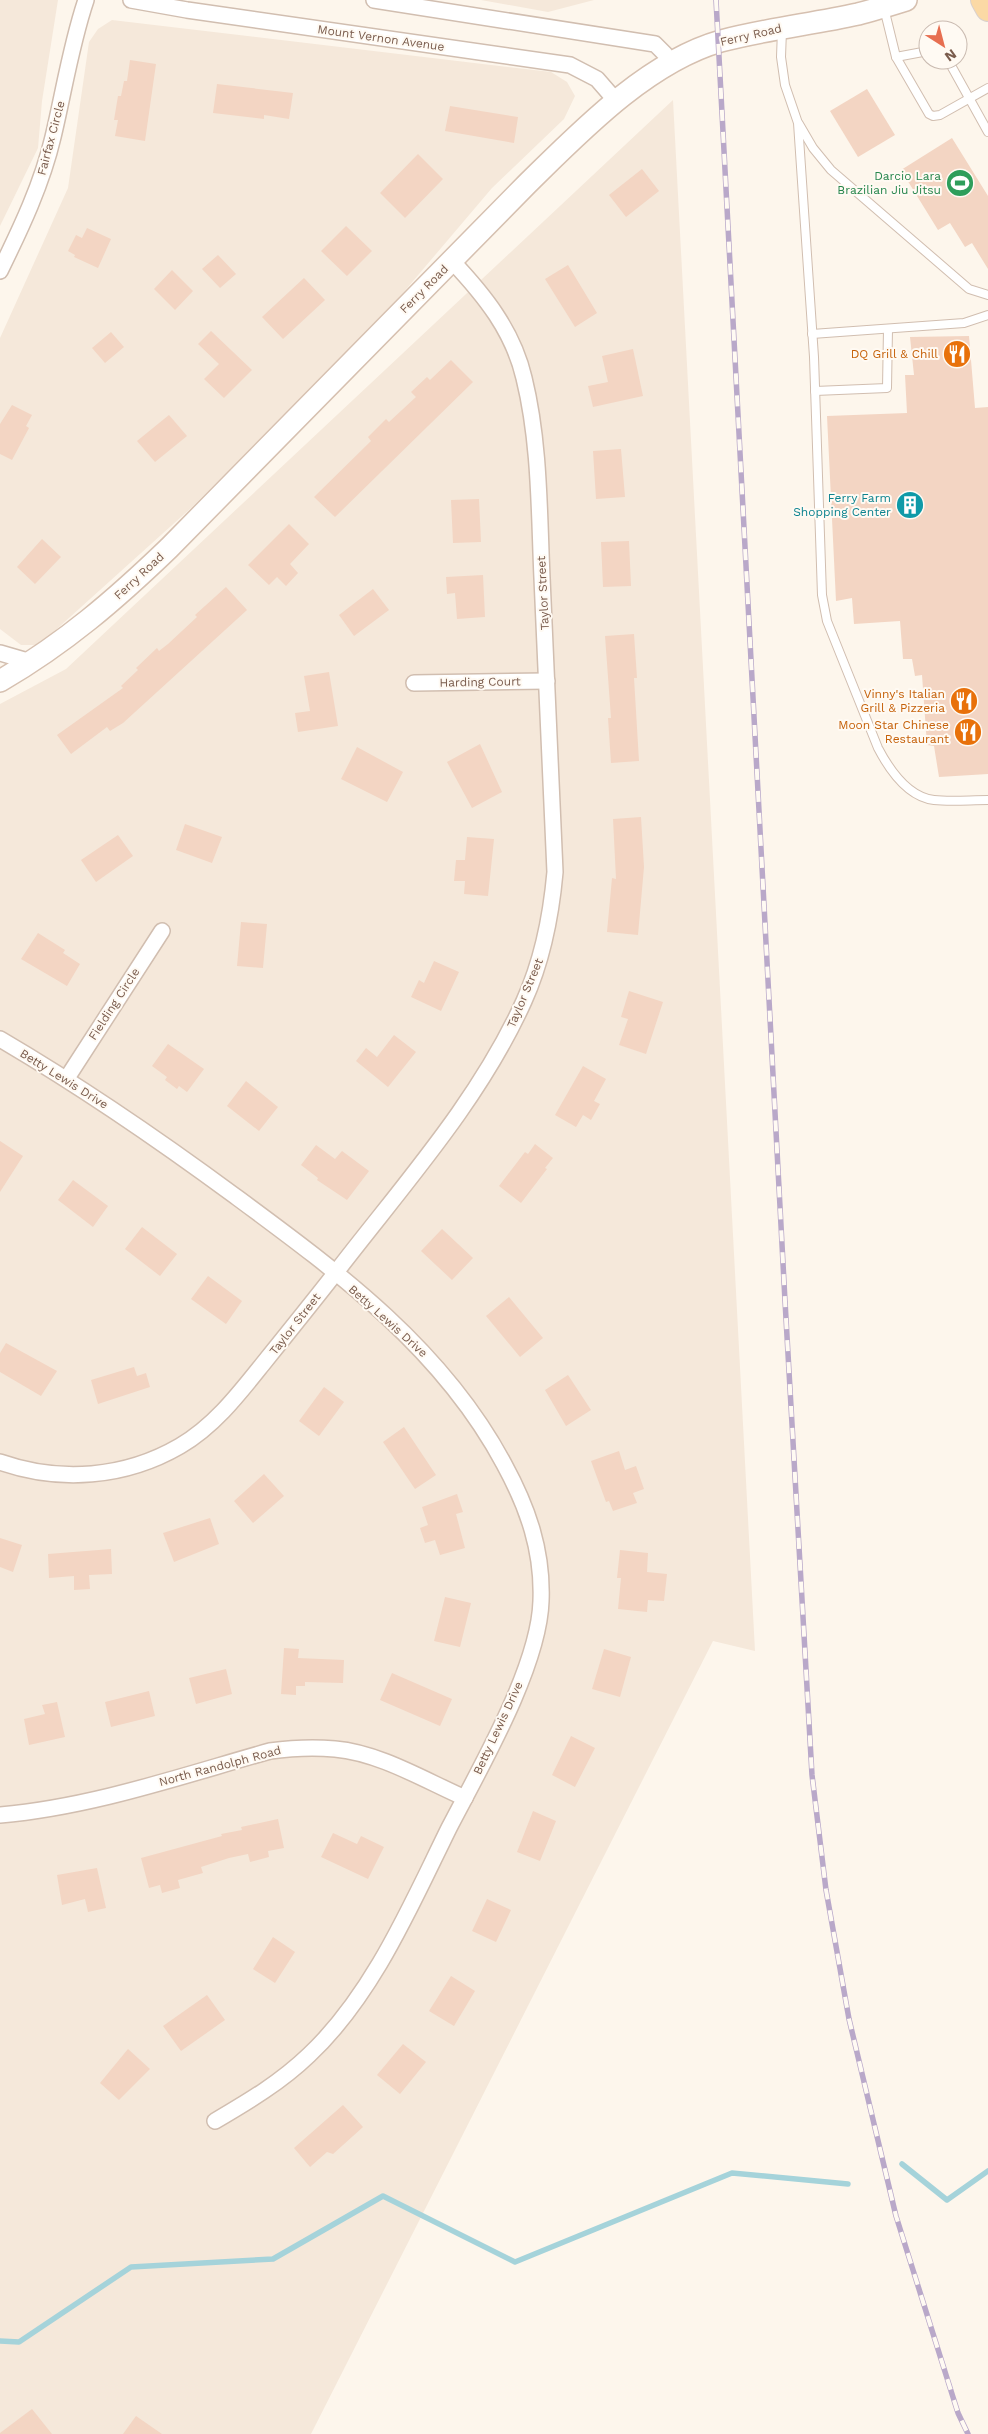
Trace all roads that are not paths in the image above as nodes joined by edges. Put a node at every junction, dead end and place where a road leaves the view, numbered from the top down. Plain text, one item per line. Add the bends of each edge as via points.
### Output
1 (86, 0) edge
2 (131, 0) edge
3 (374, 0) edge
4 (906, 0) edge
5 (983, 0) edge
6 (884, 6) junction
7 (988, 8) edge
8 (782, 28) junction
9 (918, 53) edge
10 (896, 57) junction
11 (668, 64) junction
12 (953, 70) edge
13 (988, 88) edge
14 (969, 99) junction
15 (617, 102) junction
16 (798, 123) junction
17 (988, 132) edge
18 (452, 261) junction
19 (0, 271) edge
20 (988, 294) edge
21 (988, 315) edge
22 (888, 329) junction
23 (812, 334) junction
24 (815, 391) junction
25 (0, 653) edge
26 (32, 662) junction
27 (0, 681) edge
28 (547, 681) junction
29 (414, 683) dead end
30 (988, 800) edge
31 (162, 931) dead end
32 (0, 1039) edge
33 (67, 1078) junction
34 (335, 1273) junction
35 (0, 1462) edge
36 (465, 1798) junction
37 (0, 1815) edge
38 (214, 2121) dead end

1 - 19 street, Fairfax Circle via 77,26 53,139 36,191
2 - 15 street, Mount Vernon Avenue via 570,66 598,79
3 - 11 street via 655,44 665,54
4 - 6 main road, Ferry Road
5 - 7 main road
6 - 8 main road, Ferry Road via 860,14
6 - 10 lane
8 - 11 main road, Ferry Road via 719,42
8 - 16 lane via 785,85
9 - 10 lane
10 - 14 lane via 929,114 940,115
11 - 15 main road, Ferry Road
12 - 14 lane
13 - 14 lane
14 - 17 lane
15 - 18 main road, Ferry Road via 540,171
16 - 20 lane via 831,170 968,289
16 - 23 lane
18 - 26 main road, Ferry Road via 132,584 67,638
18 - 28 street, Taylor Street via 496,313 524,378 538,497
21 - 22 lane via 964,323
22 - 23 lane
22 - 24 lane via 887,388
23 - 24 lane
24 - 30 lane via 822,595 827,622 878,748 899,779 915,792 932,800
25 - 26 street
26 - 27 main road, Ferry Road
28 - 29 street, Harding Court
28 - 34 street, Taylor Street via 556,872 552,910 541,956 508,1034 476,1087
31 - 33 street, Fielding Circle
32 - 33 street, Betty Lewis Drive
33 - 34 street, Betty Lewis Drive via 173,1151
34 - 35 street, Taylor Street via 229,1406 182,1445 133,1467 82,1475 49,1475
34 - 36 street, Betty Lewis Drive via 414,1340 470,1407 514,1481 538,1544 542,1568 541,1604 530,1652 514,1696
36 - 37 street, North Randolph Road via 367,1756 337,1749 300,1747 270,1751 84,1803
36 - 38 street, Betty Lewis Drive via 409,1909 362,1992 333,2031 279,2081

